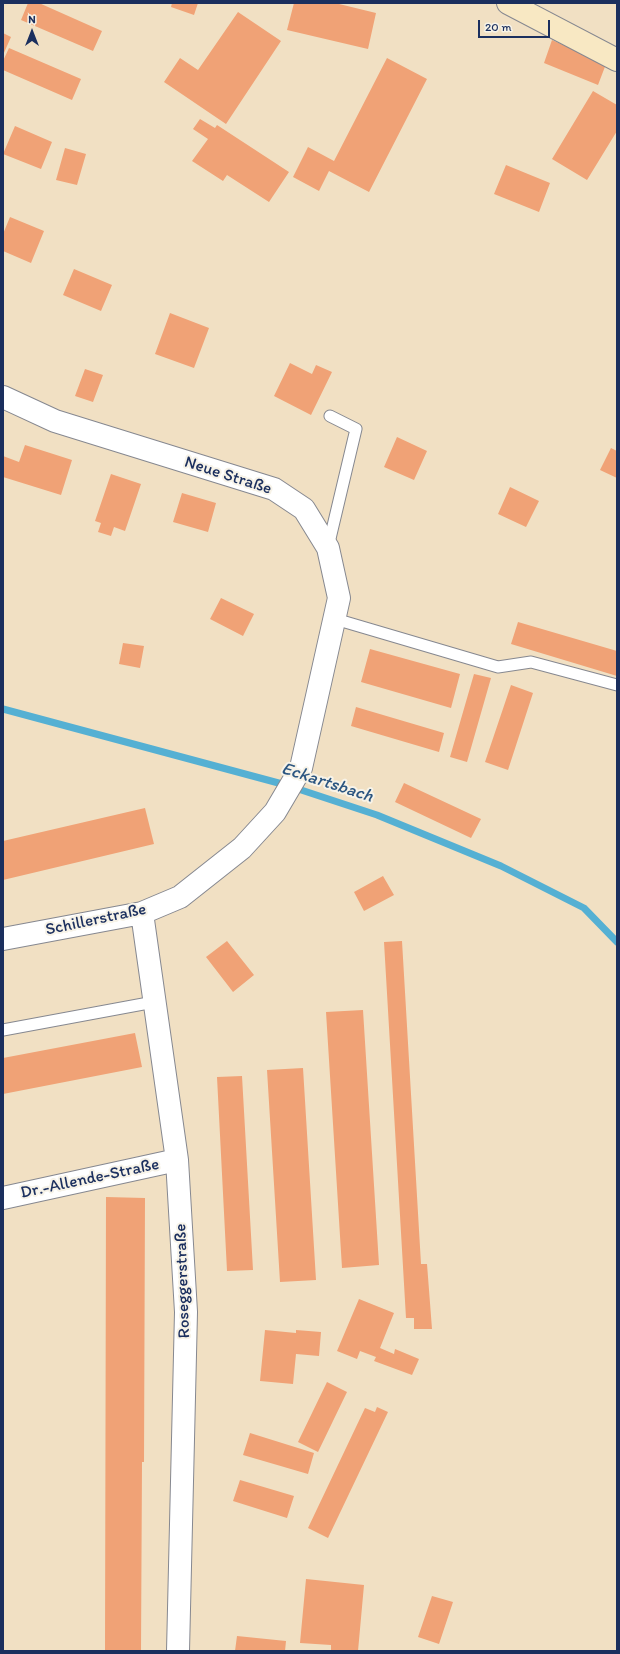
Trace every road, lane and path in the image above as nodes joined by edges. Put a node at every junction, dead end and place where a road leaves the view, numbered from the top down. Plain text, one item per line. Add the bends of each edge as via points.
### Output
1 (508, 3) edge
2 (617, 60) edge
3 (3, 398) edge
4 (330, 416) dead end
5 (328, 548) junction
6 (335, 619) junction
7 (617, 685) edge
8 (242, 848) joint
9 (142, 914) junction
10 (3, 939) edge
11 (154, 1002) junction
12 (3, 1030) edge
13 (177, 1160) junction
14 (3, 1198) edge
15 (178, 1651) edge

1 - 2 street
3 - 5 street, Neue Straße via 55,420 274,489 304,509
4 - 5 lane via 356,429
5 - 6 street, Neue Straße via 338,598
6 - 7 lane via 498,667 531,662
6 - 8 street, Neue Straße via 301,768 275,812
8 - 9 street, Schillerstraße via 180,897
9 - 10 street, Schillerstraße
9 - 11 street, Roseggerstraße
11 - 12 lane
11 - 13 street, Roseggerstraße
13 - 14 street, Dr.-Allende-Straße
13 - 15 street, Roseggerstraße via 186,1312

